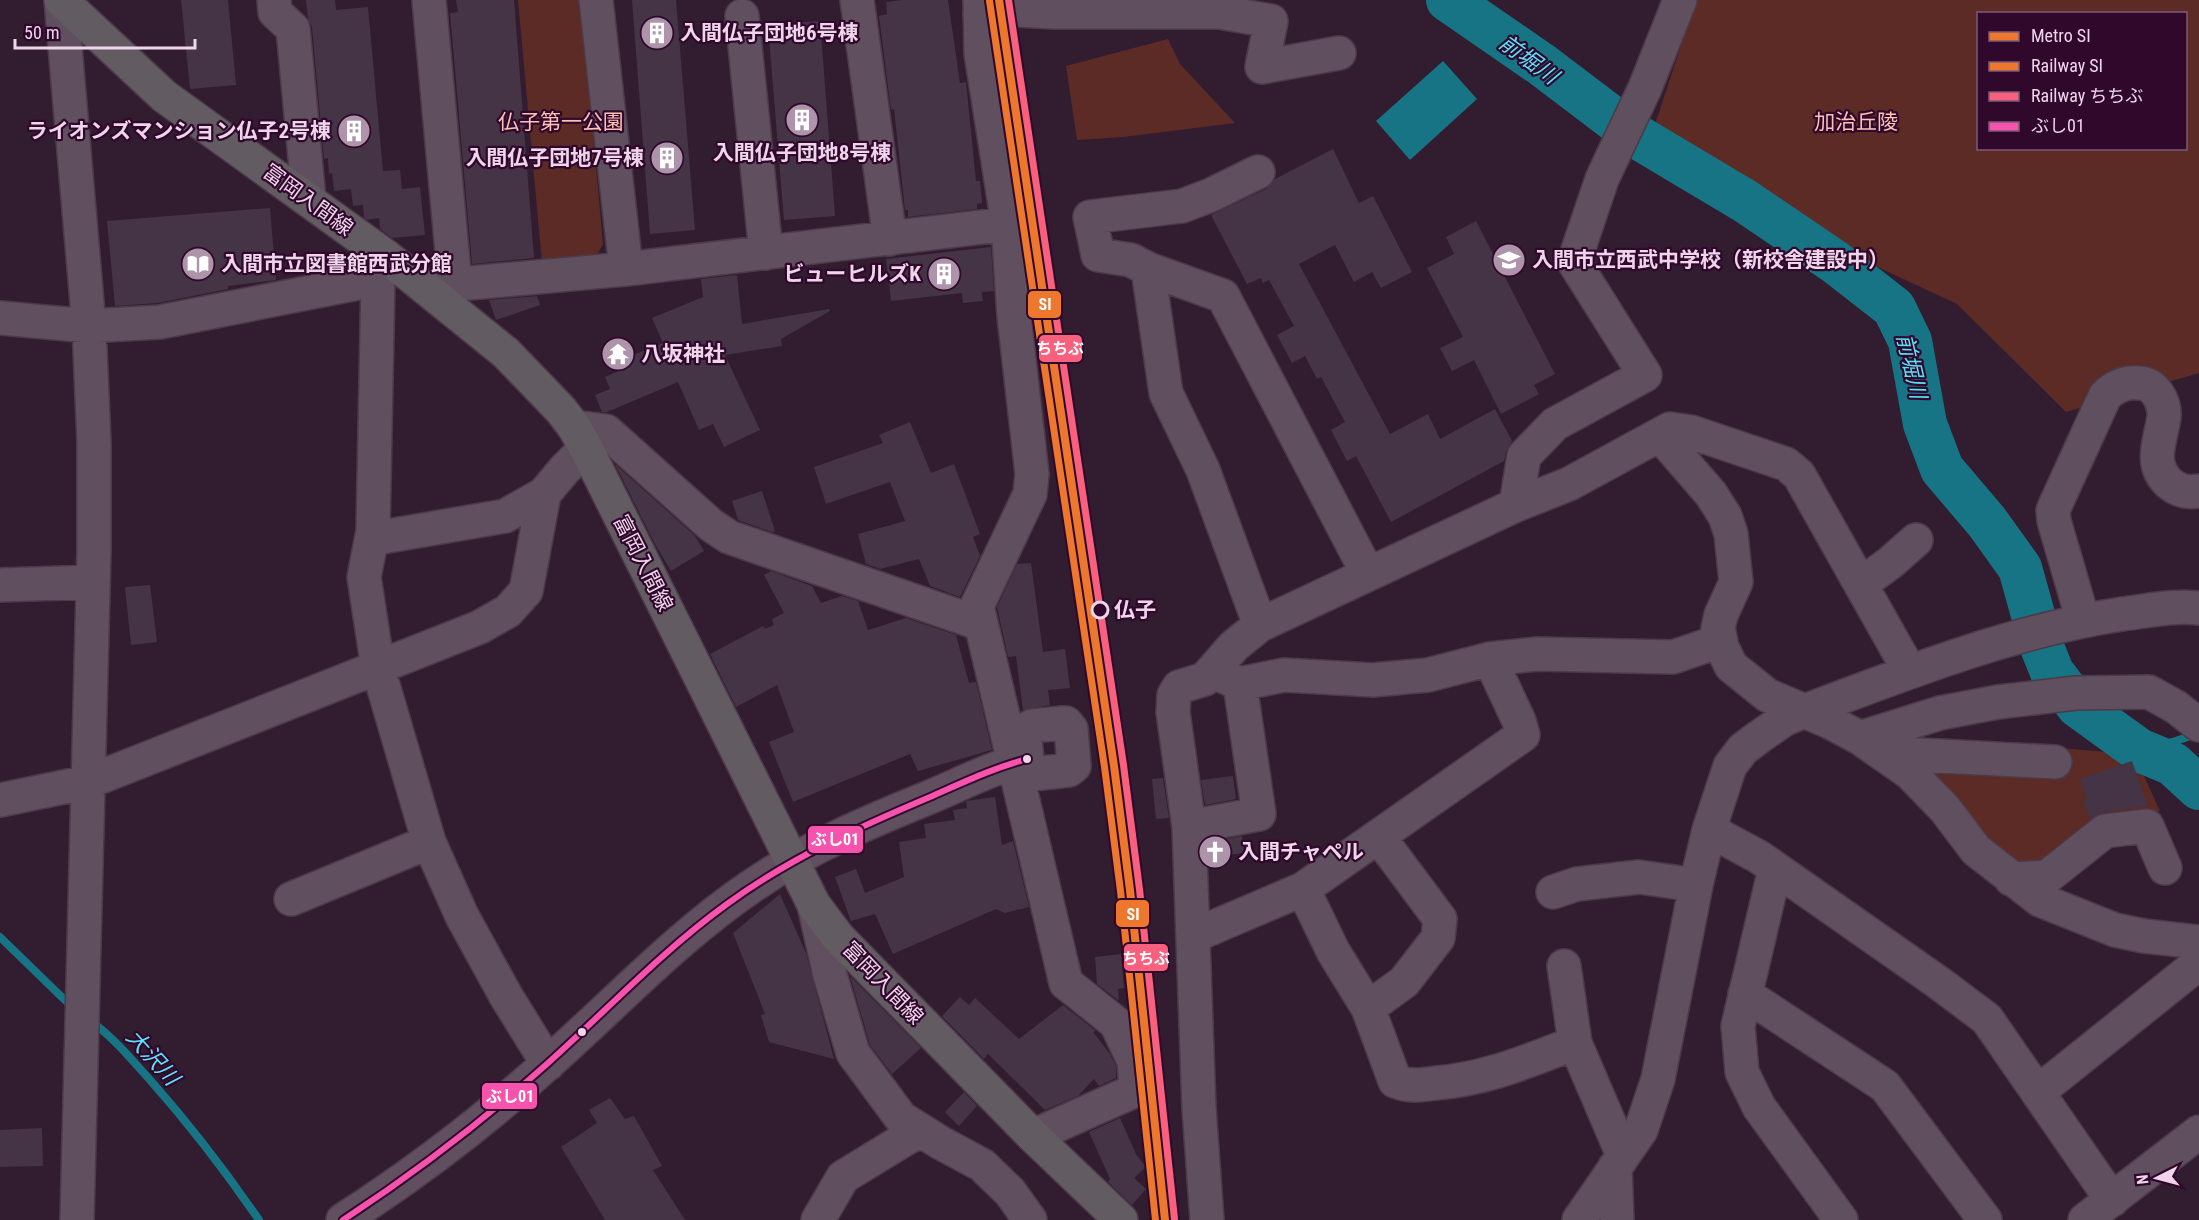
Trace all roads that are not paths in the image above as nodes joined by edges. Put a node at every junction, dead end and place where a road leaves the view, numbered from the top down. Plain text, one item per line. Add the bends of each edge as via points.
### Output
1 (61, 0) edge
2 (274, 0) edge
3 (429, 0) edge
4 (596, 0) edge
5 (857, 0) edge
6 (1680, 0) edge
7 (1043, 5) edge
8 (980, 7) edge
9 (742, 16) dead end
10 (1339, 53) dead end
11 (1258, 172) dead end
12 (309, 200) junction
13 (1008, 224) junction
14 (890, 239) junction
15 (766, 253) junction
16 (383, 268) junction
17 (626, 269) junction
18 (1148, 269) junction
19 (440, 286) junction
20 (0, 318) edge
21 (89, 326) junction
22 (1660, 435) junction
23 (580, 438) junction
24 (2199, 491) edge
25 (544, 495) junction
26 (1516, 504) junction
27 (373, 531) junction
28 (1916, 540) dead end
29 (1368, 574) junction
30 (93, 582) junction
31 (1861, 584) junction
32 (0, 585) edge
33 (2199, 608) edge
34 (2079, 621) junction
35 (981, 624) junction
36 (1260, 625) junction
37 (1720, 641) junction
38 (1490, 659) junction
39 (378, 668) junction
40 (1910, 672) junction
41 (1226, 677) junction
42 (1802, 712) junction
43 (2198, 724) edge
44 (1872, 746) junction
45 (1020, 761) junction
46 (2055, 762) dead end
47 (88, 782) junction
48 (0, 800) edge
49 (1189, 826) junction
50 (1709, 830) junction
51 (1379, 837) junction
52 (429, 842) junction
53 (792, 860) junction
54 (2165, 868) dead end
55 (1775, 869) junction
56 (2011, 879) junction
57 (1696, 885) junction
58 (1303, 889) junction
59 (1553, 892) dead end
60 (291, 898) dead end
61 (814, 905) junction
62 (1193, 936) junction
63 (2199, 942) edge
64 (2199, 963) edge
65 (1564, 966) dead end
66 (1745, 994) junction
67 (1368, 1008) junction
68 (1575, 1043) junction
69 (548, 1064) junction
70 (2038, 1092) junction
71 (920, 1130) junction
72 (2199, 1132) edge
73 (1033, 1136) junction
74 (1619, 1161) junction
75 (2112, 1200) junction
76 (77, 1220) edge
77 (343, 1220) edge
78 (818, 1220) edge
79 (1030, 1220) edge
80 (1121, 1220) edge
81 (1208, 1220) edge
82 (1579, 1220) edge
83 (1617, 1220) edge
84 (1841, 1220) edge
85 (1985, 1220) edge
86 (2085, 1220) edge

1 - 12 main road, 富岡入間線 via 164,96
1 - 21 street
2 - 12 street via 275,12 293,28
3 - 19 street
4 - 17 street
5 - 14 street
6 - 26 street via 1645,88 1602,179 1574,262 1645,375 1555,424 1524,456
7 - 8 street via 1015,10
7 - 10 street via 1219,12 1271,21 1263,67
8 - 13 street via 981,53
9 - 15 street
11 - 18 street via 1182,206 1090,217 1098,255 1131,260
12 - 16 main road, 富岡入間線
13 - 14 street
13 - 35 street via 1032,474 1030,494 977,606
14 - 15 street
15 - 17 street
16 - 19 main road, 富岡入間線
16 - 21 street via 160,322
16 - 27 street
17 - 19 street
18 - 29 street via 1223,296
18 - 36 street via 1166,393 1203,470
19 - 23 main road, 富岡入間線 via 561,410
20 - 21 street
21 - 30 street via 94,443
22 - 26 street via 1569,484
22 - 31 street via 1670,429 1691,432 1786,464 1799,476
22 - 37 street via 1711,494 1731,534 1736,582 1721,615
23 - 25 street via 564,470
23 - 35 street via 606,430 729,537
23 - 53 main road, 富岡入間線
24 - 34 street via 2178,489 2167,481 2158,466 2156,456 2164,415 2157,393 2140,382 2112,389 2054,510
25 - 27 street via 505,516 382,537
25 - 39 street via 526,591 508,611 480,627
26 - 29 street
27 - 39 street via 364,577
28 - 31 street
29 - 36 street
30 - 32 street
30 - 47 street
31 - 40 street
33 - 34 street via 2178,607
34 - 40 street
35 - 45 street
36 - 41 street via 1234,646
37 - 38 street via 1672,657 1537,654
37 - 42 street via 1731,666 1747,680
38 - 41 street via 1397,679
38 - 51 street via 1523,735
39 - 47 street
39 - 52 street
40 - 42 street
41 - 49 street via 1179,687 1174,695
41 - 49 street via 1259,814
42 - 44 street via 1830,722
42 - 50 street via 1785,719 1743,749 1730,766
43 - 44 street via 2149,693 2067,694 1940,713
44 - 46 street
44 - 56 street via 1910,773 1945,809 1976,850
45 - 53 street via 896,810
45 - 73 street via 1066,983 1116,1023 1134,1061 1136,1090
47 - 48 street
47 - 76 street
49 - 62 street
50 - 55 street
50 - 57 street
51 - 58 street
51 - 67 street via 1440,919 1438,938 1404,982
52 - 60 street
52 - 69 street via 462,916
53 - 61 main road, 富岡入間線
53 - 69 street via 709,918
54 - 56 street via 2147,826 2104,831 2047,877
55 - 66 street
55 - 70 street via 1986,1019
56 - 63 street via 2040,900 2115,930
57 - 59 street via 1638,877 1577,884
57 - 74 street via 1659,1079 1641,1130
58 - 62 street
58 - 67 street via 1333,951
61 - 71 street via 853,1053 901,1118
61 - 73 main road, 富岡入間線 via 838,938
62 - 81 street via 1199,1108
64 - 70 street
65 - 68 street
66 - 84 street via 1737,1026 1742,1072 1759,1107
66 - 85 street via 1885,1086
67 - 68 street via 1395,1081 1406,1086 1464,1081
68 - 74 street
69 - 77 street via 465,1135
70 - 75 street
71 - 78 street via 843,1177
71 - 79 street via 982,1166 1010,1192
72 - 75 street
73 - 80 main road, 富岡入間線
74 - 82 street
74 - 83 street
75 - 86 street

